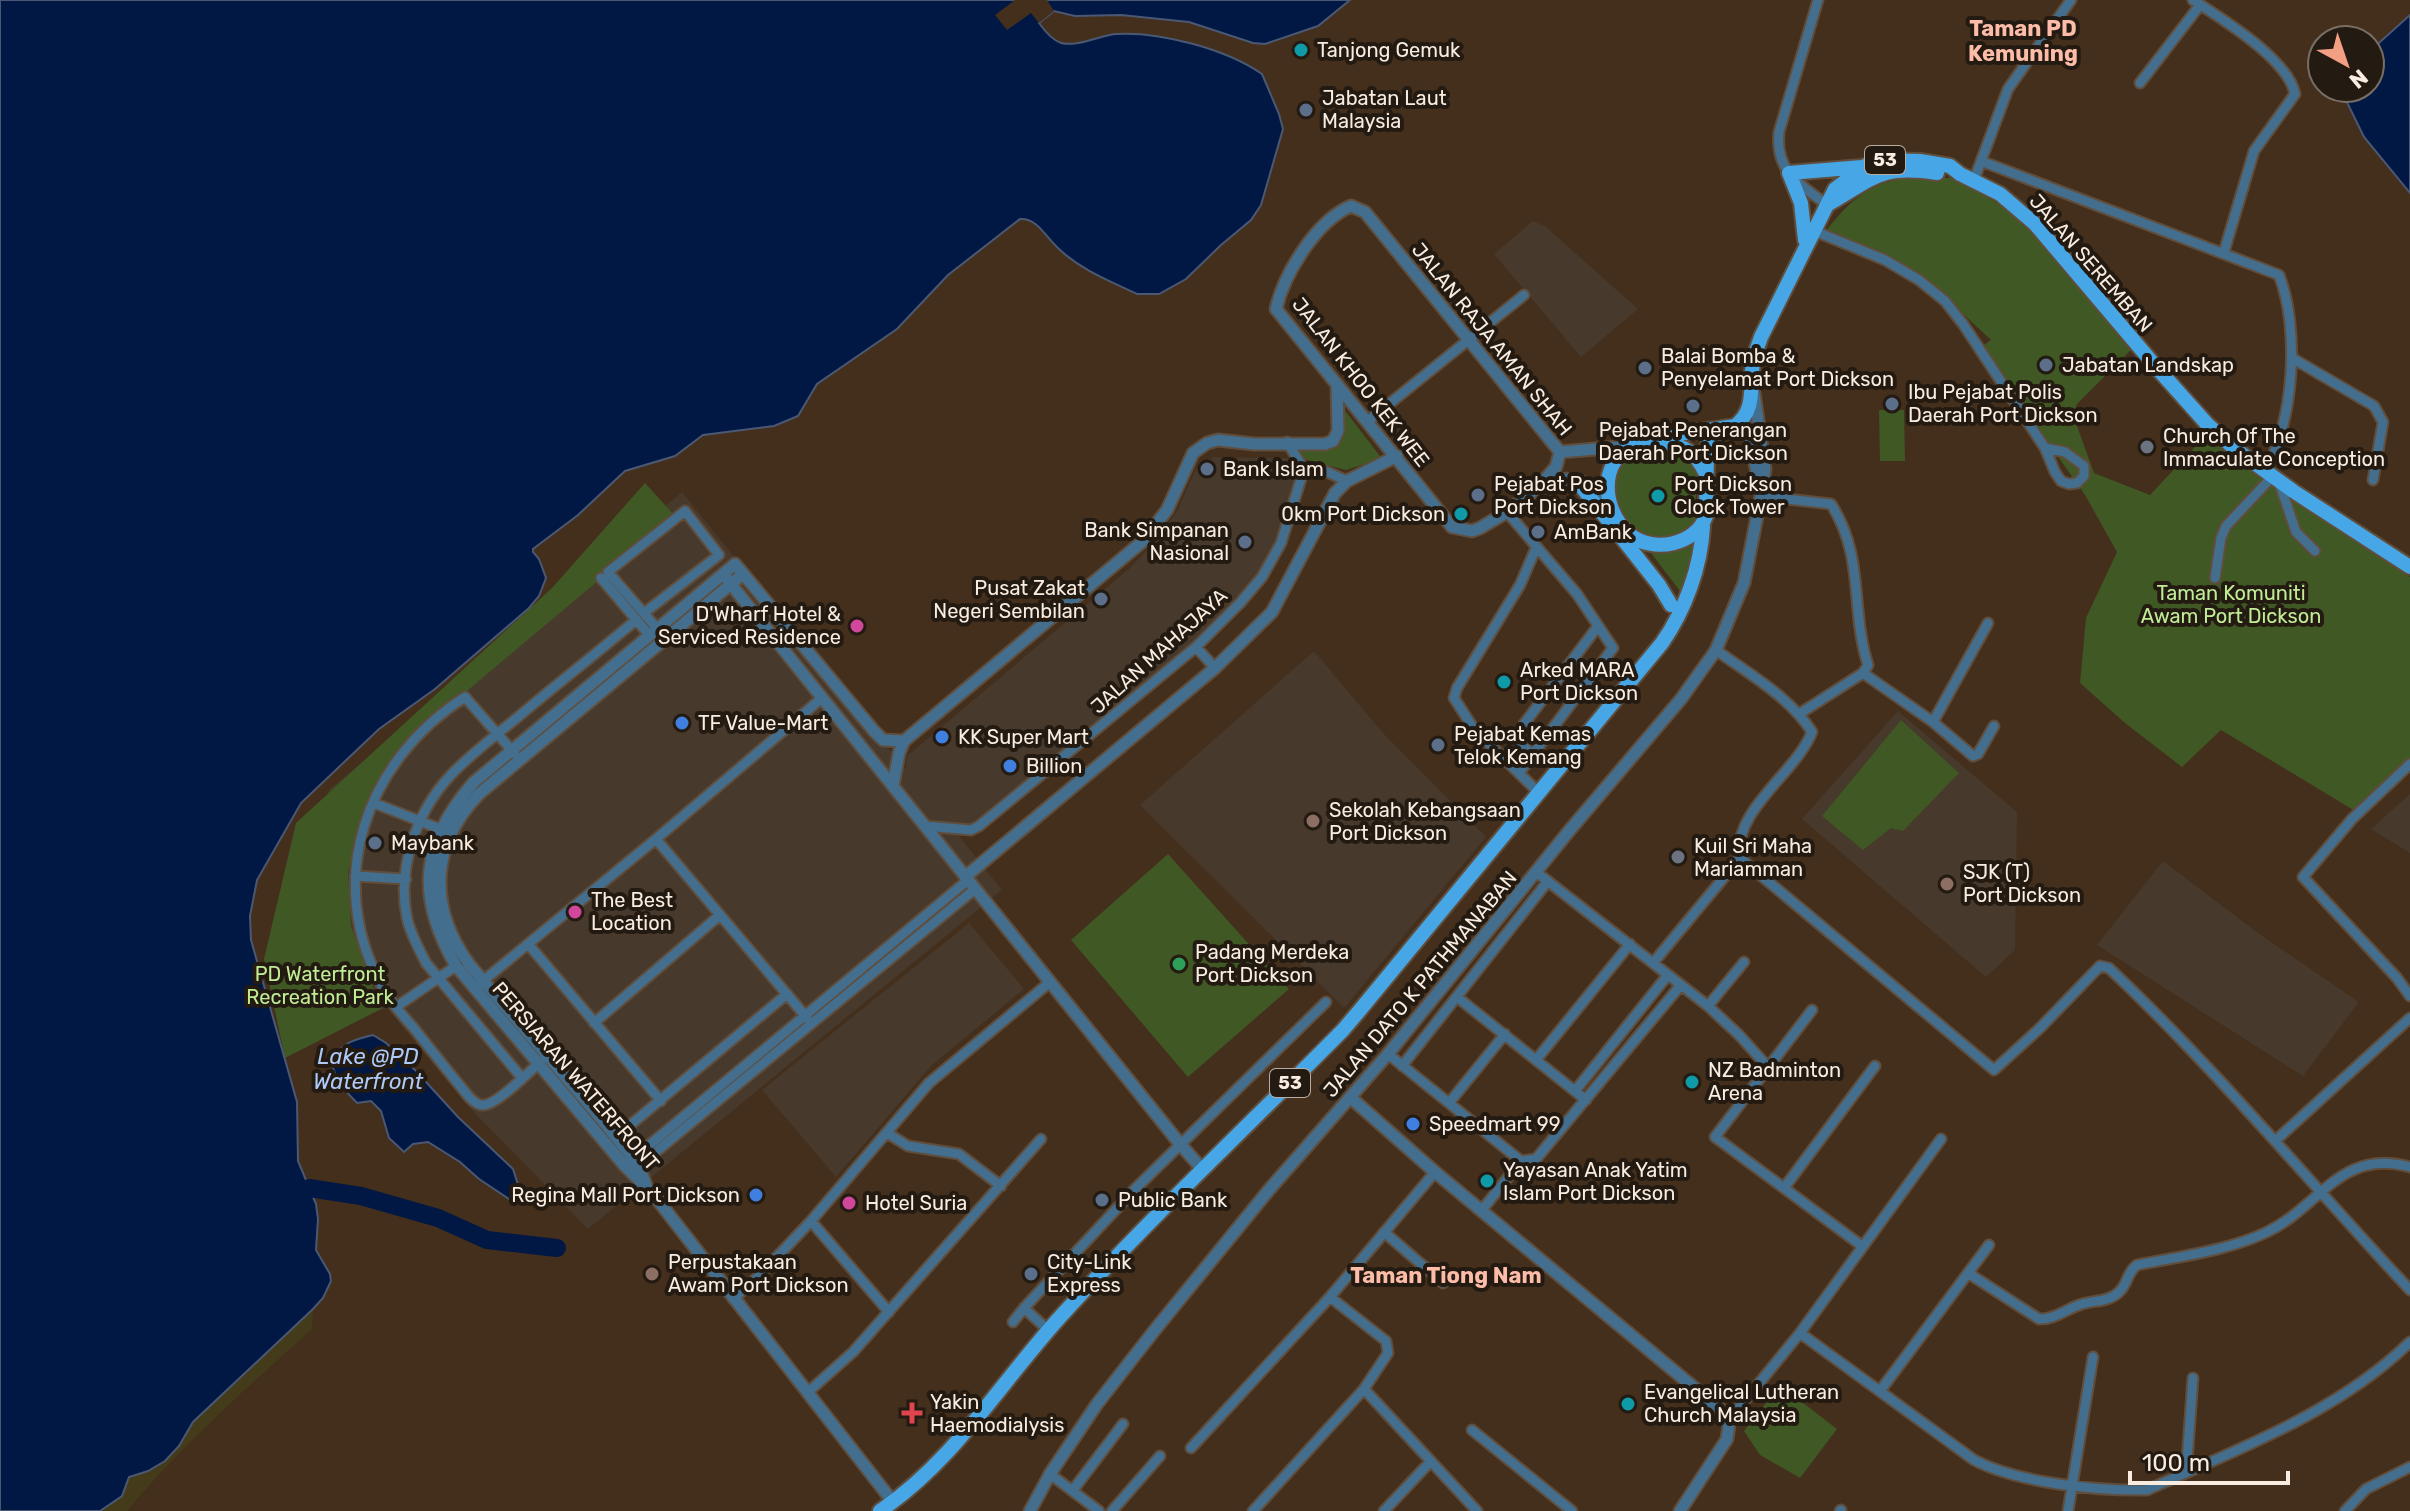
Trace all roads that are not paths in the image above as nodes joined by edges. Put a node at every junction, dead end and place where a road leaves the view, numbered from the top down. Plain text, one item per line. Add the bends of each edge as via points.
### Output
1 (1818, 0) edge
2 (2071, 0) edge
3 (2196, 2) edge
4 (2140, 83) dead end
5 (1981, 161) junction
6 (1865, 166) junction
7 (1789, 173) junction
8 (1960, 174) junction
9 (1974, 180) junction
10 (1827, 205) junction
11 (1342, 210) joint
12 (1808, 237) junction
13 (2224, 252) junction
14 (1524, 295) dead end
15 (1469, 340) junction
16 (2292, 358) junction
17 (1337, 383) junction
18 (1751, 383) junction
19 (1368, 421) junction
20 (1728, 427) junction
21 (1655, 440) junction
22 (1287, 442) junction
23 (1634, 446) junction
24 (2045, 448) junction
25 (1560, 452) junction
26 (1397, 456) junction
27 (1304, 469) junction
28 (1706, 473) junction
29 (2272, 477) junction
30 (2373, 480) dead end
31 (1347, 481) junction
32 (1577, 481) junction
33 (1536, 489) junction
34 (1761, 496) junction
35 (1609, 507) junction
36 (1507, 512) junction
37 (1703, 526) junction
38 (1629, 534) junction
39 (1536, 548) junction
40 (2315, 551) dead end
41 (2410, 567) edge
42 (601, 578) dead end
43 (2215, 578) dead end
44 (727, 579) junction
45 (1671, 605) junction
46 (640, 616) junction
47 (1988, 623) dead end
48 (1598, 626) junction
49 (1672, 629) junction
50 (658, 634) junction
51 (1196, 647) junction
52 (1716, 650) junction
53 (1215, 668) junction
54 (1863, 673) junction
55 (544, 695) junction
56 (822, 698) junction
57 (557, 710) junction
58 (1799, 714) junction
59 (566, 720) junction
60 (1933, 722) junction
61 (1994, 726) dead end
62 (497, 734) junction
63 (904, 741) junction
64 (511, 749) junction
65 (1532, 754) junction
66 (520, 758) junction
67 (2410, 764) edge
68 (1519, 773) junction
69 (893, 786) junction
70 (1540, 794) junction
71 (374, 803) junction
72 (421, 820) junction
73 (925, 826) junction
74 (445, 831) junction
75 (656, 839) junction
76 (1740, 858) junction
77 (1536, 872) junction
78 (355, 876) junction
79 (406, 879) junction
80 (1548, 881) junction
81 (970, 882) junction
82 (720, 915) junction
83 (1630, 944) junction
84 (529, 945) junction
85 (1744, 962) dead end
86 (1653, 963) junction
87 (456, 966) junction
88 (1667, 976) junction
89 (440, 978) junction
90 (1050, 982) junction
91 (479, 984) junction
92 (1680, 986) junction
93 (787, 994) junction
94 (2410, 996) edge
95 (1457, 997) junction
96 (1326, 1002) dead end
97 (1708, 1006) junction
98 (396, 1007) junction
99 (1812, 1010) dead end
100 (2410, 1018) edge
101 (808, 1020) junction
102 (594, 1023) junction
103 (1505, 1034) junction
104 (1388, 1054) junction
105 (543, 1060) junction
106 (1536, 1060) junction
107 (1402, 1066) junction
108 (1875, 1066) dead end
109 (1768, 1067) junction
110 (522, 1078) junction
111 (1575, 1091) junction
112 (1351, 1098) junction
113 (1586, 1100) junction
114 (661, 1101) junction
115 (1449, 1103) junction
116 (887, 1133) junction
117 (616, 1137) junction
118 (1041, 1139) dead end
119 (1941, 1139) dead end
120 (2275, 1141) junction
121 (1180, 1144) junction
122 (1521, 1161) junction
123 (632, 1166) junction
124 (2410, 1167) edge
125 (1203, 1170) junction
126 (1435, 1172) junction
127 (1001, 1186) junction
128 (1784, 1188) junction
129 (2318, 1192) junction
130 (1482, 1210) junction
131 (811, 1221) junction
132 (1384, 1232) junction
133 (1989, 1245) dead end
134 (1862, 1246) junction
135 (1968, 1273) junction
136 (1443, 1283) dead end
137 (2410, 1290) edge
138 (1330, 1297) junction
139 (733, 1299) junction
140 (1024, 1308) junction
141 (889, 1312) junction
142 (1013, 1322) dead end
143 (1048, 1330) junction
144 (1800, 1333) junction
145 (2410, 1342) edge
146 (2093, 1357) dead end
147 (2193, 1378) dead end
148 (1364, 1389) junction
149 (1880, 1391) junction
150 (807, 1393) junction
151 (1727, 1419) junction
152 (1123, 1424) dead end
153 (1472, 1430) dead end
154 (1191, 1448) dead end
155 (1160, 1456) dead end
156 (1431, 1461) junction
157 (2410, 1467) edge
158 (2190, 1471) junction
159 (1050, 1474) junction
160 (2073, 1485) junction
161 (1073, 1490) junction
162 (886, 1507) edge
163 (1030, 1511) edge
164 (1099, 1511) edge
165 (1112, 1511) edge
166 (1253, 1511) edge
167 (1384, 1511) edge
168 (1477, 1511) edge
169 (1572, 1511) edge
170 (1680, 1511) edge
171 (2068, 1511) edge
172 (2345, 1511) edge

1 - 7 street via 1779,132 1779,154
2 - 5 street via 2008,89
3 - 4 street
3 - 13 street via 2285,71 2295,94 2254,151
5 - 9 street
5 - 13 street
6 - 7 main road
6 - 8 main road, JALAN SEREMBAN / 53 via 1884,160 1920,161 1950,166
6 - 10 main road, JALAN SEREMBAN / 53 via 1835,189
7 - 10 street
7 - 12 main road
8 - 9 main road, JALAN SEREMBAN / 53
8 - 10 main road, JALAN SEREMBAN / 53 via 1875,174
9 - 29 main road, JALAN SEREMBAN / 53 via 2035,224 2207,424
10 - 12 main road, JALAN SEREMBAN / 53
11 - 15 street, JALAN RAJA AMAN SHAH via 1355,206 1365,212
11 - 17 street, JALAN KHOO KEK WEE via 1297,261 1283,283 1276,309
12 - 18 main road, JALAN SEREMBAN / 53 via 1761,337
12 - 24 street via 1885,260 1945,301
13 - 16 street via 2279,275
14 - 15 street
15 - 19 street
15 - 25 street, JALAN RAJA AMAN SHAH
16 - 29 street
16 - 30 street via 2374,406 2383,422
17 - 19 street, JALAN KHOO KEK WEE
17 - 22 street via 1336,439 1325,444
18 - 20 main road, JALAN SEREMBAN / 53 via 1750,407 1744,418
18 - 34 street, JALAN DATO K PATHMANABAN via 1765,469
19 - 26 street, JALAN KHOO KEK WEE
20 - 21 main road
20 - 28 main road, 53 via 1711,438
20 - 34 street, JALAN DATO K PATHMANABAN via 1745,429 1750,438
21 - 23 main road
21 - 28 main road via 1682,445 1697,456
22 - 27 street
22 - 63 street via 1218,440 1199,447 1167,510 1143,541
23 - 25 street, JALAN RAJA AMAN SHAH
23 - 35 main road via 1610,470
24 - 24 street via 2077,459 2084,476 2077,483 2061,481
25 - 33 street via 1556,467
26 - 31 street
26 - 36 street, JALAN KHOO KEK WEE via 1452,527 1472,531
27 - 31 street via 1323,470
27 - 51 street, JALAN MAHAJAYA via 1281,543 1262,577
28 - 37 main road
29 - 40 street via 2296,532
29 - 41 main road, JALAN SEREMBAN / 53
29 - 43 street via 2226,526
31 - 53 street via 1324,509 1272,612
32 - 33 street via 1566,479
32 - 35 street via 1593,488
32 - 45 main road
33 - 36 street, JALAN KHOO KEK WEE
34 - 52 street, JALAN DATO K PATHMANABAN via 1744,583
34 - 54 street via 1831,504 1839,517 1853,556 1868,665
35 - 38 main road
36 - 39 street
37 - 38 main road via 1673,544
37 - 49 main road, 53 via 1688,593
38 - 45 main road via 1664,581
39 - 48 street
39 - 68 street via 1454,698 1474,729
42 - 46 street
44 - 50 street, PERSIARAN WATERFRONT
44 - 56 street
44 - 63 street via 735,564 874,731 883,740
45 - 49 main road
46 - 46 street via 608,572 685,511 719,555
46 - 50 street
46 - 55 street
47 - 60 street
48 - 65 street via 1613,648
48 - 65 street via 1518,732 1518,741
49 - 70 main road, 53
50 - 57 street, PERSIARAN WATERFRONT
50 - 59 street, PERSIARAN WATERFRONT
51 - 53 street
51 - 73 street, JALAN MAHAJAYA via 979,826
52 - 58 street
52 - 77 street, JALAN DATO K PATHMANABAN
53 - 81 street
54 - 58 street
54 - 60 street
55 - 57 street
55 - 62 street
56 - 69 street
56 - 75 street
57 - 59 street
57 - 64 street, PERSIARAN WATERFRONT
58 - 76 street via 1812,732 1808,742 1747,821 1740,834
59 - 66 street, PERSIARAN WATERFRONT
60 - 61 street via 1973,756
62 - 64 street
62 - 71 street via 463,698 404,750
62 - 72 street via 450,776
63 - 69 street
64 - 66 street
64 - 74 street, PERSIARAN WATERFRONT via 458,800
65 - 68 street
66 - 74 street, PERSIARAN WATERFRONT
67 - 94 street via 2352,819 2303,877
68 - 70 street
69 - 73 street
70 - 125 main road, 53 via 1343,1030
71 - 72 street
71 - 78 street via 357,848
72 - 74 street
72 - 79 street
73 - 81 street
74 - 87 street, PERSIARAN WATERFRONT via 432,849 429,883 438,928
74 - 91 street, PERSIARAN WATERFRONT via 439,884 445,913 455,944
75 - 82 street
75 - 84 street
76 - 86 street
76 - 120 street via 1994,1070 2105,965 2172,1028
77 - 80 street
77 - 104 street, JALAN DATO K PATHMANABAN
78 - 79 street
78 - 98 street via 367,957
79 - 89 street via 407,919 426,963
80 - 83 street
80 - 95 street
81 - 90 street
81 - 101 street
82 - 93 street
82 - 102 street
83 - 86 street
83 - 106 street
84 - 91 street
84 - 102 street
85 - 97 street
86 - 88 street
87 - 89 street
87 - 91 street, PERSIARAN WATERFRONT
88 - 92 street
88 - 111 street
89 - 98 street
89 - 110 street
90 - 116 street via 934,1078
90 - 121 street
91 - 105 street, PERSIARAN WATERFRONT
92 - 97 street
92 - 113 street
93 - 101 street
93 - 114 street
95 - 103 street
95 - 107 street
96 - 121 street
97 - 109 street
98 - 110 street via 470,1098 482,1105
99 - 109 street
100 - 120 street
101 - 123 street
102 - 114 street
103 - 106 street
103 - 115 street
104 - 107 street
104 - 112 street, JALAN DATO K PATHMANABAN
105 - 110 street
105 - 117 street, PERSIARAN WATERFRONT
105 - 123 street, PERSIARAN WATERFRONT
106 - 111 street
107 - 115 street
108 - 128 street
109 - 128 street via 1715,1137
111 - 113 street
112 - 126 street
112 - 159 street, JALAN DATO K PATHMANABAN via 1163,1320
113 - 122 street via 1536,1159
114 - 117 street
115 - 122 street
116 - 127 street via 908,1146 959,1154
116 - 131 street
117 - 123 street, PERSIARAN WATERFRONT
118 - 127 street
119 - 134 street
120 - 129 street
121 - 125 street
121 - 140 street
122 - 130 street
123 - 139 street, PERSIARAN WATERFRONT
124 - 129 street via 2389,1161 2361,1164
125 - 143 main road, 53
126 - 130 street
126 - 132 street
127 - 141 street
128 - 134 street
129 - 135 street via 2270,1230 2234,1246 2137,1265 2118,1294 2046,1320
129 - 137 street
130 - 151 street
131 - 139 street
131 - 141 street
132 - 136 street
132 - 138 street
133 - 135 street
134 - 144 street
135 - 149 street
138 - 148 street via 1386,1341 1388,1353
138 - 154 street
139 - 150 street, PERSIARAN WATERFRONT
140 - 142 street
140 - 143 street
141 - 150 street
143 - 162 main road, 53 via 928,1474
144 - 149 street
144 - 151 street
145 - 158 street via 2356,1388 2321,1409
146 - 160 street
147 - 158 street
148 - 156 street
148 - 166 street
149 - 160 street via 1993,1470
150 - 162 street, PERSIARAN WATERFRONT
151 - 170 street via 1727,1439
152 - 161 street
153 - 169 street
155 - 165 street
156 - 167 street
156 - 168 street
157 - 172 street via 2366,1489
158 - 160 street via 2147,1490
159 - 161 street
159 - 163 street, JALAN DATO K PATHMANABAN
160 - 171 street
161 - 164 street

